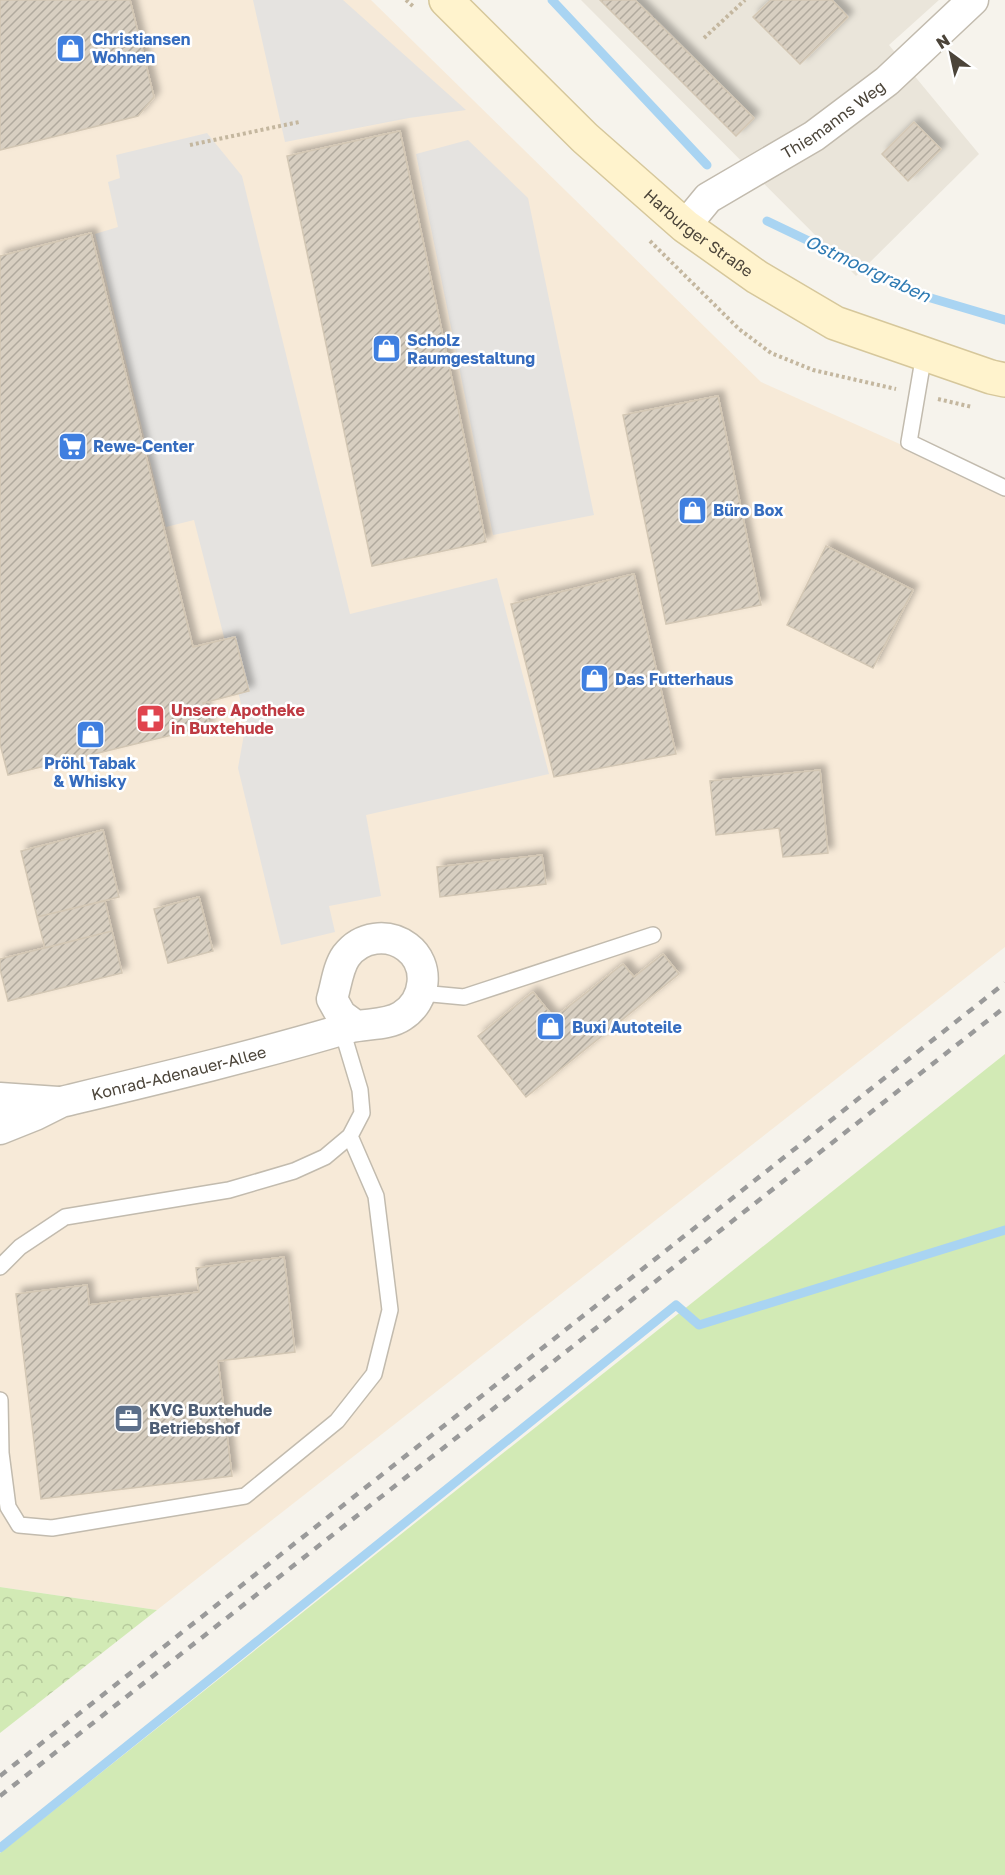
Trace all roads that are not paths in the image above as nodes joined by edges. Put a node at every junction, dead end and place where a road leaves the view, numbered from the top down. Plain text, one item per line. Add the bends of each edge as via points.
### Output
1 (447, 0) edge
2 (973, 0) edge
3 (685, 226) junction
4 (924, 354) junction
5 (1005, 380) edge
6 (1005, 488) edge
7 (653, 935) dead end
8 (421, 993) junction
9 (332, 999) junction
10 (349, 1028) junction
11 (296, 1044) junction
12 (0, 1098) edge
13 (61, 1102) junction
14 (0, 1128) edge
15 (350, 1136) junction
16 (0, 1267) edge
17 (0, 1400) edge

1 - 3 street, Harburger Straße via 585,138
2 - 3 street, Thiemanns Weg via 887,81 814,136 708,198
3 - 4 street, Harburger Straße via 757,278 836,323
4 - 5 street, Harburger Straße
4 - 6 lane via 909,442
7 - 8 lane via 464,997
8 - 9 street via 420,963 411,950 386,938 359,944 345,956
8 - 10 street, Konrad-Adenauer-Allee via 414,1006 400,1018
9 - 10 street
9 - 11 street
10 - 11 street, Konrad-Adenauer-Allee
10 - 15 lane via 362,1113
11 - 13 street, Konrad-Adenauer-Allee
12 - 13 street, Konrad-Adenauer-Allee
13 - 14 street, Konrad-Adenauer-Allee
15 - 16 lane via 326,1157 294,1172 229,1190 65,1218 20,1247
15 - 17 lane via 376,1196 390,1310 374,1374 337,1421 245,1496 52,1528 19,1524 8,1507 1,1454

